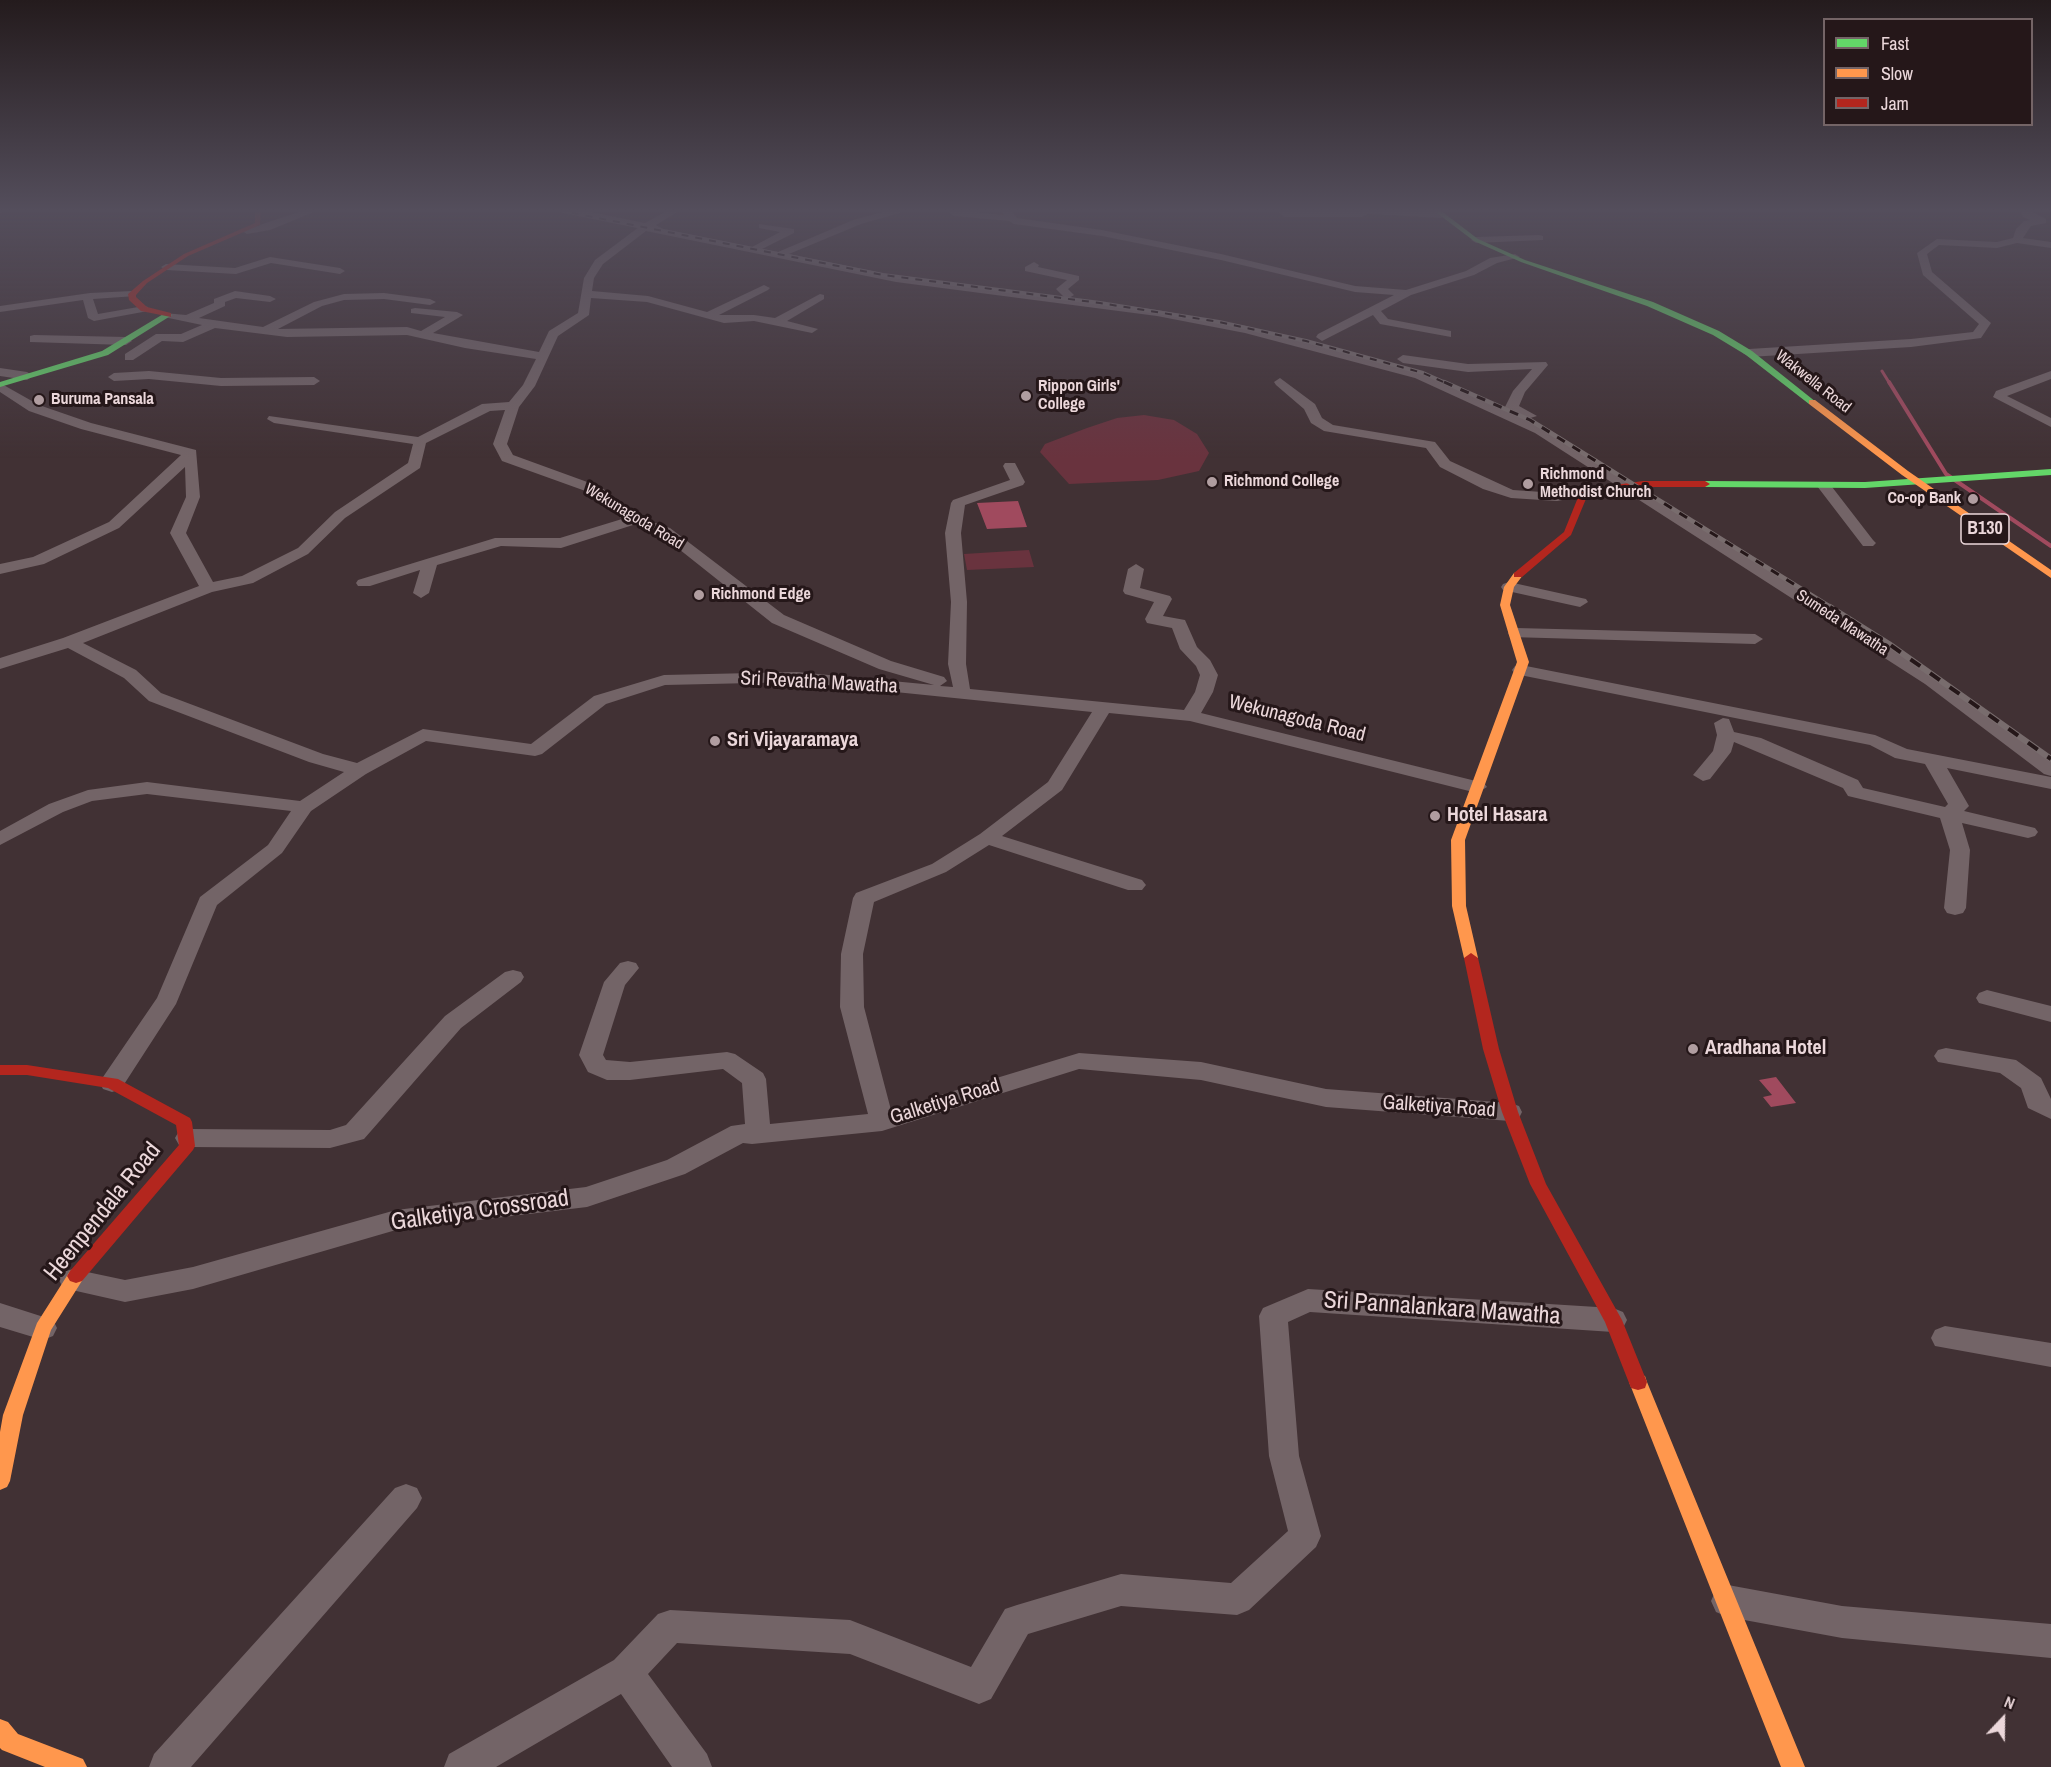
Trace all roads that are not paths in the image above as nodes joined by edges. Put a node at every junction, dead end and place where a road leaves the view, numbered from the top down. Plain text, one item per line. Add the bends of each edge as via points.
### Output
1 (755, 292) edge
2 (999, 292) edge
3 (1046, 292) edge
4 (1065, 292) edge
5 (1400, 292) edge
6 (1617, 292) edge
7 (1950, 292) edge
8 (1407, 293) joint
9 (132, 294) joint
10 (588, 294) joint
11 (1068, 295) junction
12 (820, 297) dead end
13 (270, 299) dead end
14 (88, 300) dead end
15 (430, 302) dead end
16 (0, 309) edge
17 (144, 309) junction
18 (1374, 309) junction
19 (415, 311) dead end
20 (168, 315) junction
21 (708, 316) junction
22 (187, 319) junction
23 (775, 322) junction
24 (215, 324) junction
25 (812, 328) dead end
26 (264, 331) junction
27 (423, 334) junction
28 (1447, 334) dead end
29 (1322, 337) junction
30 (34, 339) dead end
31 (126, 341) junction
32 (1749, 352) junction
33 (543, 356) junction
34 (129, 357) dead end
35 (0, 372) edge
36 (2051, 375) edge
37 (27, 376) junction
38 (114, 377) dead end
39 (314, 381) dead end
40 (1280, 382) dead end
41 (0, 386) edge
42 (513, 406) junction
43 (274, 419) dead end
44 (2051, 423) edge
45 (420, 441) junction
46 (191, 453) junction
47 (1010, 466) dead end
48 (2051, 472) edge
49 (1920, 482) junction
50 (1636, 485) junction
51 (1824, 486) junction
52 (1584, 492) junction
53 (633, 520) junction
54 (1868, 543) dead end
55 (430, 562) junction
56 (0, 568) edge
57 (1136, 569) dead end
58 (2051, 575) edge
59 (364, 583) dead end
60 (1509, 587) junction
61 (208, 588) junction
62 (421, 593) dead end
63 (1580, 602) dead end
64 (1516, 633) junction
65 (1755, 639) dead end
66 (69, 642) junction
67 (0, 664) edge
68 (1521, 670) junction
69 (962, 688) junction
70 (1078, 705) junction
71 (1104, 707) junction
72 (1721, 710) junction
73 (1190, 716) junction
74 (1726, 735) junction
75 (1933, 762) junction
76 (359, 770) junction
77 (2051, 770) edge
78 (1703, 775) dead end
79 (2051, 783) edge
80 (1477, 787) junction
81 (304, 807) junction
82 (1949, 813) junction
83 (2028, 832) dead end
84 (987, 838) junction
85 (0, 839) edge
86 (1135, 885) dead end
87 (1955, 908) dead end
88 (628, 968) dead end
89 (513, 977) dead end
90 (1987, 998) dead end
91 (2051, 1014) edge
92 (1946, 1056) dead end
93 (0, 1070) edge
94 (112, 1083) junction
95 (2051, 1110) edge
96 (1510, 1112) junction
97 (882, 1122) junction
98 (752, 1135) junction
99 (188, 1138) junction
100 (73, 1280) junction
101 (0, 1315) edge
102 (1613, 1320) junction
103 (43, 1328) junction
104 (1945, 1338) dead end
105 (2051, 1355) edge
106 (0, 1481) edge
107 (406, 1498) dead end
108 (1728, 1601) junction
109 (2051, 1641) edge
110 (626, 1672) junction
111 (0, 1730) edge
112 (75, 1767) edge
113 (166, 1767) edge
114 (462, 1767) edge
115 (694, 1767) edge
116 (1793, 1767) edge

1 - 21 street
2 - 50 street via 1157,313 1246,330 1419,375 1540,430
3 - 11 street
4 - 11 street
5 - 8 street
6 - 32 street, Wakwella Road / B130 via 1716,333
7 - 32 street via 1985,323 1977,335 1901,344
8 - 18 street
9 - 16 street
9 - 17 street
10 - 21 street via 648,298
10 - 33 street, Wekunagoda Road via 583,315 553,334
11 - 29 street
12 - 23 street
13 - 22 street via 235,294
14 - 17 street via 94,318
15 - 26 street via 384,296 344,297 318,304
17 - 20 street
18 - 28 street via 1384,322
18 - 29 street
19 - 27 street via 457,315
20 - 22 street
20 - 31 street
21 - 23 street
22 - 24 street
23 - 25 street
24 - 26 street
24 - 34 street via 183,338 160,338
26 - 27 street
27 - 33 street
29 - 50 street via 1438,365 1504,369 1542,365 1519,391 1512,407
30 - 31 street
31 - 37 street via 105,353
32 - 49 street, Wakwella Road / B130
33 - 42 street, Wekunagoda Road via 529,386
35 - 37 street
36 - 44 street via 1999,397
37 - 41 street
38 - 39 street
40 - 52 street via 1310,407 1316,420 1329,428 1430,445 1445,464 1488,486 1511,494 1557,497
41 - 46 street via 45,412
42 - 45 street via 487,407
42 - 53 street, Wekunagoda Road via 500,444 507,458 596,490
43 - 45 street
45 - 61 street via 415,465 340,515 303,551 247,580
46 - 56 street via 114,525 38,561
46 - 61 street via 193,497 178,533
47 - 69 street via 1018,482 958,503 953,533 959,602 957,664
48 - 49 street
49 - 51 street
49 - 58 street, Wakwella Road / B130
50 - 51 street
50 - 52 street
50 - 77 street, Sumeda Mawatha via 1931,681
51 - 54 street
52 - 60 street via 1568,533 1525,567
53 - 55 street via 561,543 500,541
53 - 69 street, Wekunagoda Road via 664,531 778,619 885,665
55 - 59 street
55 - 62 street
57 - 73 street via 1131,591 1164,599 1153,619 1179,624 1189,649 1209,675
60 - 63 street
60 - 64 street via 1505,605
61 - 66 street
64 - 65 street
64 - 68 street via 1523,662
66 - 67 street
66 - 76 street via 130,674 155,697 316,758
68 - 72 street
68 - 80 street
69 - 70 street, Wekunagoda Road
70 - 71 street, Sri Revatha Mawatha
70 - 76 street, Sri Revatha Mawatha via 797,677 664,680 600,700 535,750 423,735
71 - 73 street, Wekunagoda Road
71 - 84 street, Galketiya Road via 1055,786
72 - 74 street
72 - 75 street via 1875,741 1902,754
73 - 80 street, Wekunagoda Road
74 - 78 street via 1722,752
74 - 82 street via 1754,742 1851,784 1855,792
75 - 79 street
75 - 82 street via 1959,806
76 - 81 street, Sri Revatha Mawatha
80 - 96 street via 1458,840 1459,906 1491,1048
81 - 85 street via 147,788 88,796 56,808
81 - 94 street, Sri Revatha Mawatha via 275,849 208,903 168,999
82 - 83 street
82 - 87 street via 1959,850
84 - 86 street
84 - 97 street, Galketiya Road via 939,868 864,898 852,954 852,1007
88 - 98 street via 615,982 591,1055 597,1066 607,1071 630,1071 727,1060 754,1079 759,1121
89 - 99 street via 453,1022 355,1132 330,1139
90 - 91 street
92 - 95 street via 2007,1066 2032,1084 2037,1102
93 - 94 street, Heenpendala Road via 27,1070
94 - 99 street, Heenpendala Road via 183,1122
96 - 97 street, Galketiya Road via 1326,1098 1201,1071 1079,1061
96 - 102 street via 1538,1184
97 - 98 street, Galketiya Crossroad
98 - 100 street, Galketiya Crossroad via 740,1133 676,1167 587,1197 396,1220 193,1278 125,1291
99 - 100 street, Heenpendala Road via 187,1146
100 - 103 street, Heenpendala Road
101 - 103 street
102 - 108 street
102 - 110 street, Sri Pannalankara Mawatha via 1308,1300 1274,1316 1284,1456 1305,1536 1237,1599 1121,1590 1017,1621 979,1687 850,1637 670,1626
103 - 106 street, Heenpendala Road via 13,1415
104 - 105 street
107 - 113 street
108 - 109 street via 1842,1622
108 - 116 street
110 - 114 street, Sri Pannalankara Mawatha
110 - 115 street
111 - 112 street via 10,1742

